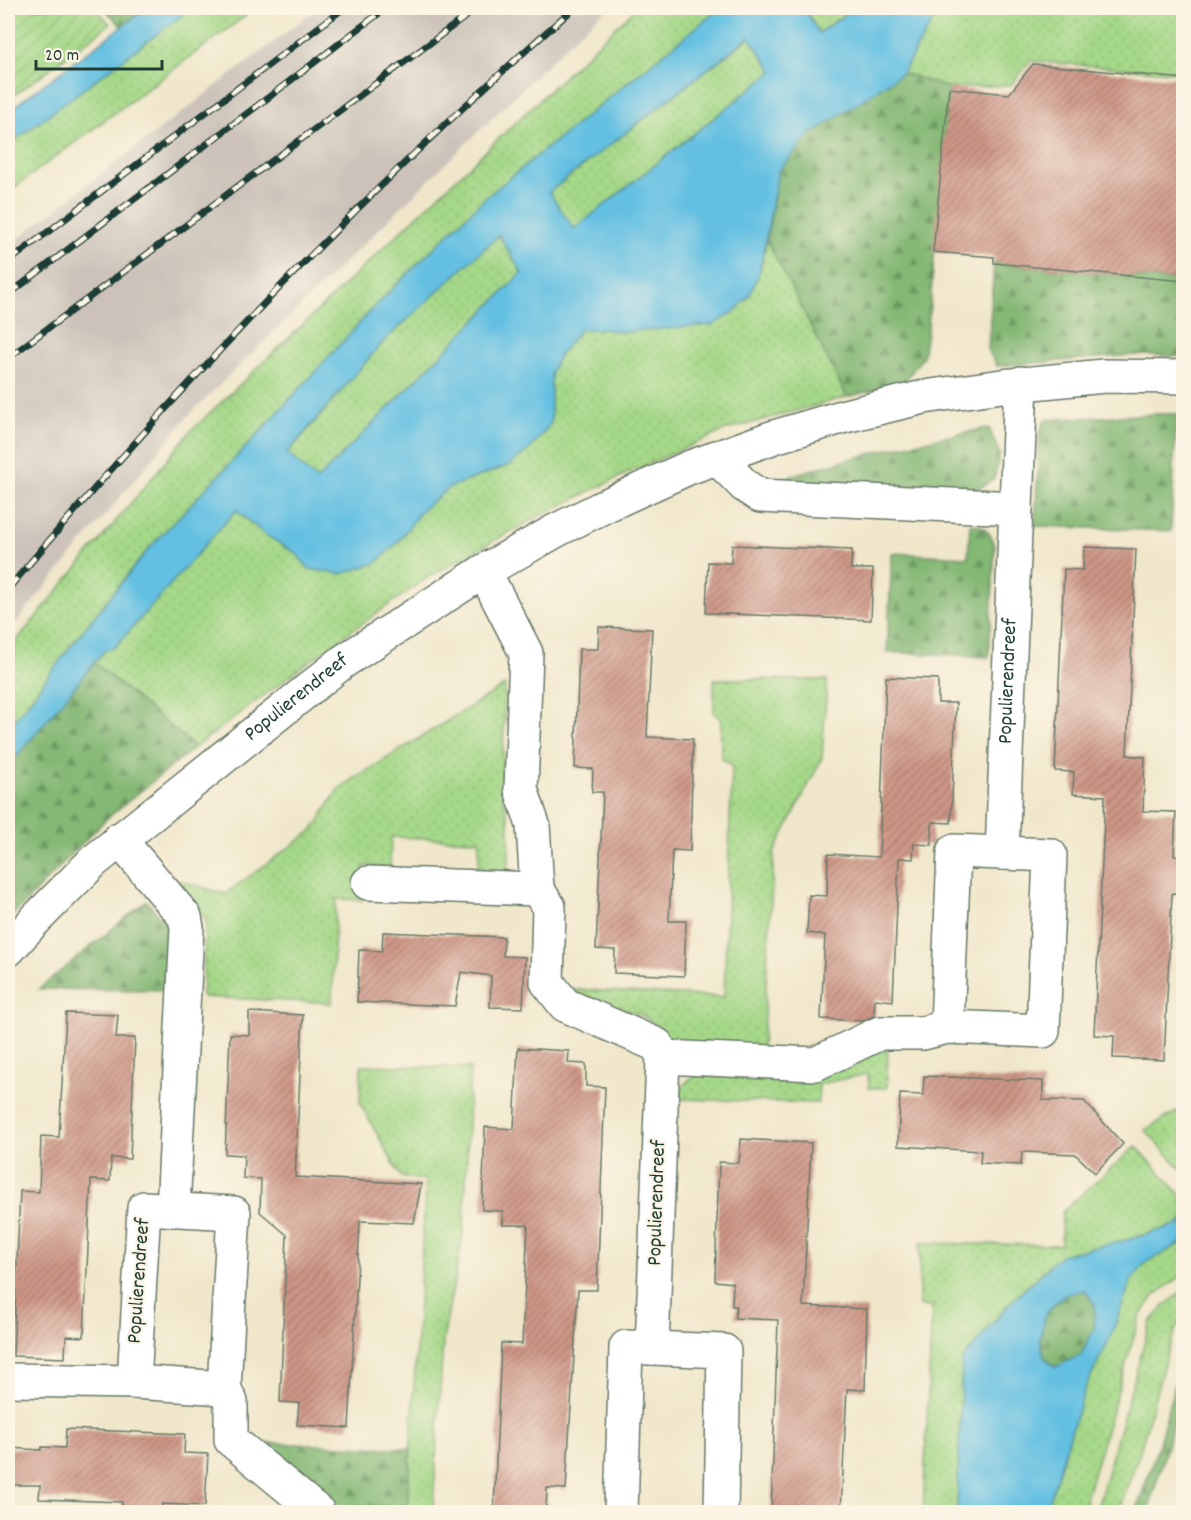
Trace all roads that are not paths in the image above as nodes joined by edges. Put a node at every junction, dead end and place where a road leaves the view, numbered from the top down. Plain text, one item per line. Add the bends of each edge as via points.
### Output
1 (1184, 377) edge
2 (1021, 383) junction
3 (716, 457) junction
4 (1016, 508) junction
5 (484, 571) junction
6 (119, 839) junction
7 (1002, 853) junction
8 (368, 883) dead end
9 (537, 889) junction
10 (8, 950) edge
11 (947, 1027) junction
12 (663, 1058) junction
13 (173, 1210) junction
14 (652, 1348) junction
15 (8, 1380) edge
16 (134, 1382) junction
17 (224, 1388) junction
18 (318, 1512) edge
19 (621, 1512) edge
20 (721, 1512) edge

1 - 2 street, Populierendreef via 1104,376
2 - 3 street, Populierendreef via 924,398 845,416
2 - 4 street, Populierendreef
3 - 4 street via 760,496
3 - 5 street, Populierendreef via 588,514
4 - 7 street, Populierendreef
5 - 6 street, Populierendreef via 344,661
5 - 9 street via 526,653 521,789 533,825
6 - 10 street, Populierendreef
6 - 13 street, Populierendreef via 185,917 187,928
7 - 11 street via 954,850
7 - 11 street via 1050,855 1043,1031
8 - 9 street
9 - 12 street via 549,907 548,982 565,1005 657,1045
11 - 12 street via 923,1033 880,1033 815,1064
12 - 14 street, Populierendreef
13 - 16 street, Populierendreef via 144,1208
13 - 17 street, Populierendreef via 234,1213
14 - 19 street via 626,1347
14 - 20 street via 724,1351
15 - 16 street
16 - 17 street
17 - 18 street, Populierendreef via 231,1402 231,1440

